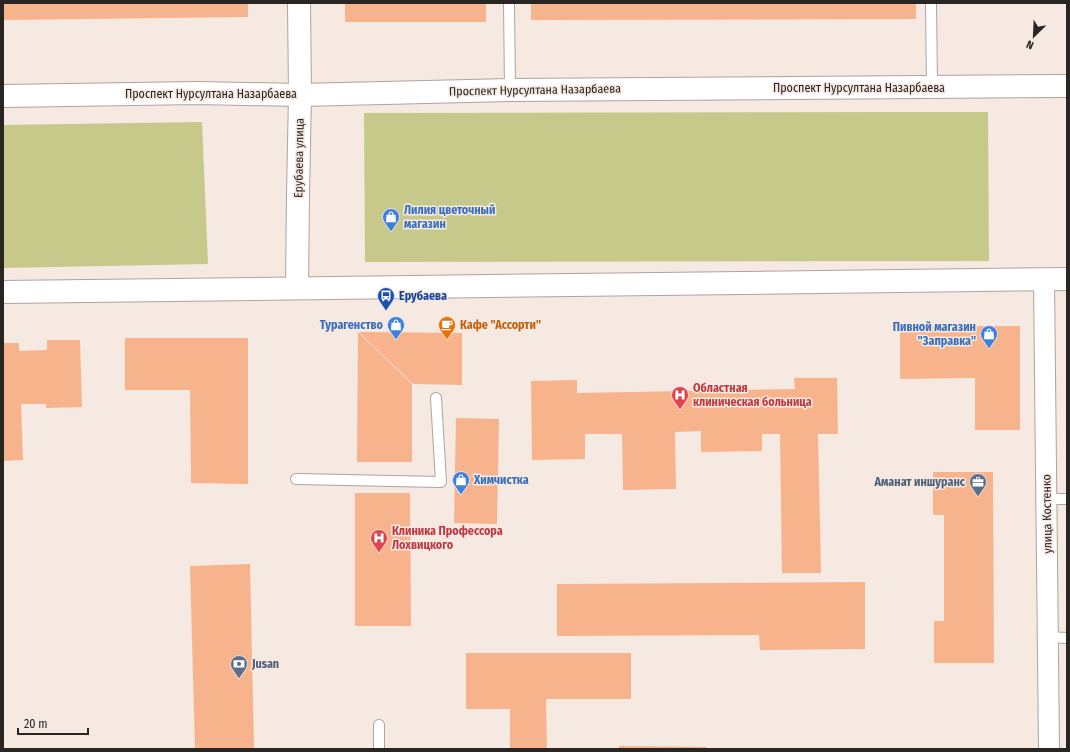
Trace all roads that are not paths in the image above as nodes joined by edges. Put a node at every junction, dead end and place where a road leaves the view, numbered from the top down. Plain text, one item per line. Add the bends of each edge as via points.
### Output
1 (299, 3) edge
2 (509, 3) edge
3 (931, 3) edge
4 (1067, 86) edge
5 (932, 87) junction
6 (510, 90) junction
7 (300, 95) junction
8 (3, 96) edge
9 (1067, 279) edge
10 (1044, 280) junction
11 (297, 288) junction
12 (3, 292) edge
13 (436, 398) dead end
14 (296, 479) dead end
15 (1047, 499) junction
16 (1067, 499) edge
17 (1058, 637) edge
18 (379, 725) dead end
19 (379, 749) edge
20 (1049, 749) edge

1 - 7 main road, Ерубаева улица
2 - 6 lane
3 - 5 lane
4 - 5 main road, Проспект Нурсултана Назарбаева
5 - 6 main road, Проспект Нурсултана Назарбаева
6 - 7 main road, Проспект Нурсултана Назарбаева
7 - 8 main road, Проспект Нурсултана Назарбаева via 198,93
7 - 11 main road, Ерубаева улица
9 - 10 main road
10 - 11 main road
10 - 15 street, улица Костенко
11 - 12 main road
13 - 14 lane via 441,482
15 - 16 lane
15 - 17 street, улица Костенко
17 - 20 street, улица Костенко
18 - 19 lane

